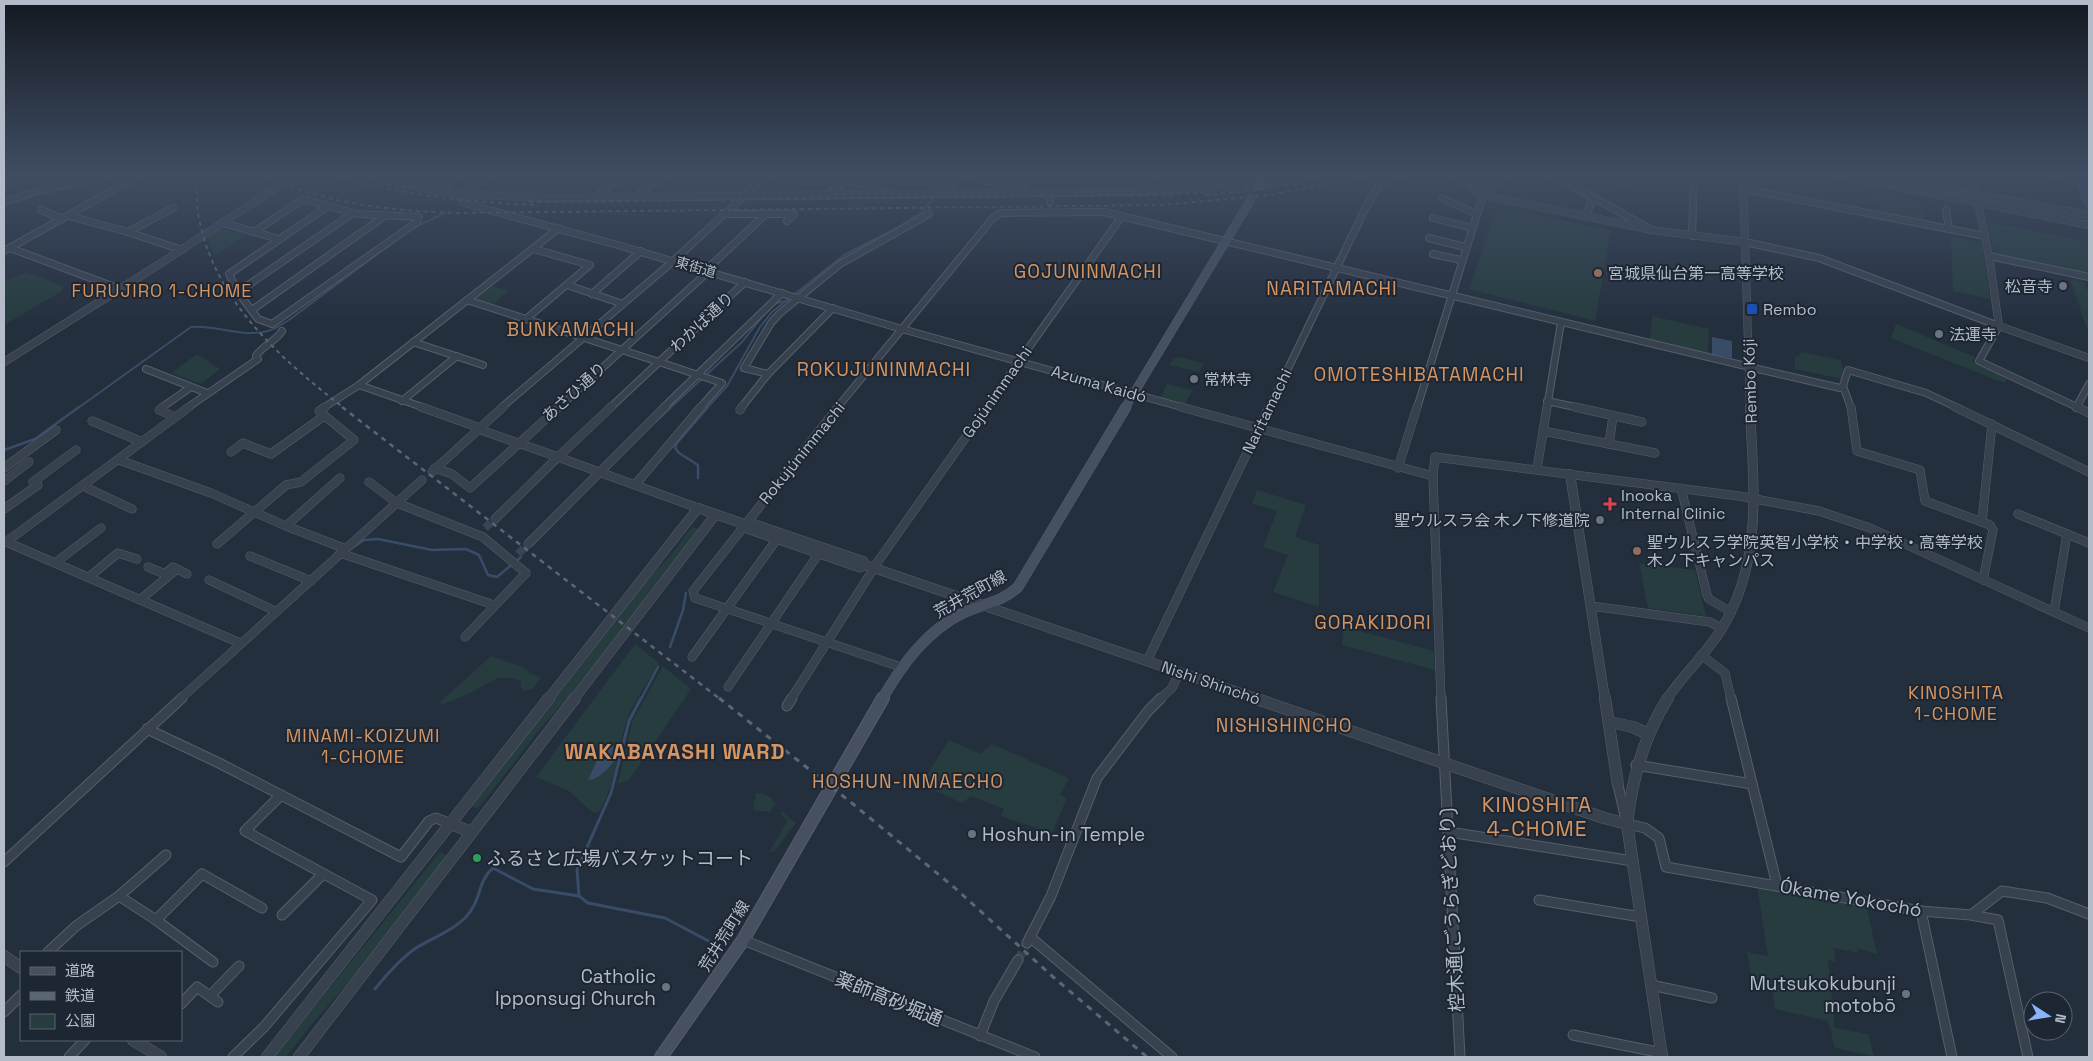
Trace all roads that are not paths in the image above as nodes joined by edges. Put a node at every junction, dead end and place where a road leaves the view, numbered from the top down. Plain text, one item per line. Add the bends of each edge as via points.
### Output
1 (223, 223) edge
2 (56, 224) edge
3 (90, 224) edge
4 (144, 224) edge
5 (225, 224) edge
6 (267, 224) edge
7 (302, 224) edge
8 (338, 224) edge
9 (374, 224) edge
10 (414, 224) edge
11 (539, 224) edge
12 (714, 224) edge
13 (756, 224) edge
14 (912, 224) edge
15 (990, 224) edge
16 (1117, 224) edge
17 (1153, 224) edge
18 (1236, 224) edge
19 (1359, 224) edge
20 (1455, 224) edge
21 (1473, 224) edge
22 (1621, 224) edge
23 (1640, 224) edge
24 (1692, 224) edge
25 (1745, 224) edge
26 (1922, 224) edge
27 (1948, 224) edge
28 (1983, 224) edge
29 (559, 228) junction
30 (1472, 228) junction
31 (1949, 229) junction
32 (1652, 230) junction
33 (128, 232) junction
34 (254, 232) junction
35 (1692, 236) junction
36 (1986, 236) junction
37 (1429, 238) dead end
38 (279, 239) junction
39 (1226, 241) junction
40 (1745, 242) junction
41 (1465, 247) junction
42 (10, 248) junction
43 (534, 249) junction
44 (182, 250) junction
45 (4, 251) edge
46 (641, 252) junction
47 (1433, 254) dead end
48 (1989, 256) junction
49 (1462, 260) junction
50 (673, 261) junction
51 (1336, 268) junction
52 (707, 271) junction
53 (2089, 277) edge
54 (745, 282) junction
55 (567, 285) junction
56 (120, 289) junction
57 (238, 292) junction
58 (785, 293) junction
59 (592, 294) junction
60 (1451, 296) junction
61 (800, 298) junction
62 (467, 300) junction
63 (623, 304) junction
64 (833, 308) junction
65 (252, 310) junction
66 (526, 319) junction
67 (1561, 322) junction
68 (1999, 326) junction
69 (902, 328) junction
70 (282, 331) dead end
71 (584, 338) junction
72 (413, 342) junction
73 (621, 350) junction
74 (457, 356) junction
75 (2089, 358) edge
76 (1019, 361) junction
77 (4, 362) edge
78 (659, 362) junction
79 (483, 366) dead end
80 (1749, 367) junction
81 (146, 369) dead end
82 (768, 374) junction
83 (702, 377) junction
84 (2089, 384) edge
85 (359, 385) junction
86 (1843, 386) junction
87 (191, 387) junction
88 (1134, 393) junction
89 (207, 394) junction
90 (402, 401) junction
91 (1547, 401) junction
92 (2076, 408) junction
93 (740, 410) dead end
94 (2089, 413) edge
95 (324, 416) junction
96 (1613, 416) junction
97 (175, 417) junction
98 (92, 421) dead end
99 (1642, 422) dead end
100 (1992, 424) junction
101 (479, 428) junction
102 (1259, 429) junction
103 (56, 430) dead end
104 (1543, 430) junction
105 (142, 442) junction
106 (518, 443) junction
107 (1609, 444) junction
108 (76, 450) dead end
109 (231, 452) dead end
110 (1655, 453) dead end
111 (558, 457) junction
112 (119, 460) junction
113 (29, 462) dead end
114 (4, 468) edge
115 (1398, 468) junction
116 (1536, 469) junction
117 (2089, 472) edge
118 (601, 473) junction
119 (1570, 474) junction
120 (1433, 476) junction
121 (340, 478) dead end
122 (4, 480) edge
123 (422, 480) dead end
124 (369, 482) dead end
125 (635, 485) junction
126 (83, 486) junction
127 (1681, 488) junction
128 (1753, 498) junction
129 (397, 503) junction
130 (698, 508) junction
131 (4, 509) edge
132 (132, 509) dead end
133 (255, 513) junction
134 (716, 514) junction
135 (2018, 514) dead end
136 (495, 519) tunnel mouth
137 (1982, 522) junction
138 (744, 524) junction
139 (286, 526) junction
140 (101, 528) dead end
141 (485, 528) tunnel mouth
142 (2067, 534) junction
143 (478, 535) junction
144 (777, 539) junction
145 (5, 542) edge
146 (2089, 543) edge
147 (217, 544) dead end
148 (528, 544) tunnel mouth
149 (343, 551) junction
150 (818, 554) junction
151 (250, 556) dead end
152 (137, 559) dead end
153 (55, 563) junction
154 (148, 567) dead end
155 (869, 567) junction
156 (177, 569) junction
157 (187, 574) dead end
158 (89, 577) junction
159 (209, 580) dead end
160 (1983, 580) junction
161 (311, 581) junction
162 (141, 599) junction
163 (494, 605) junction
164 (983, 606) junction
165 (1591, 606) junction
166 (727, 609) junction
167 (276, 611) junction
168 (1731, 612) junction
169 (2054, 612) junction
170 (770, 623) junction
171 (1721, 628) junction
172 (2089, 628) edge
173 (465, 637) dead end
174 (826, 642) junction
175 (240, 643) junction
176 (1701, 655) junction
177 (692, 657) dead end
178 (1147, 661) junction
179 (901, 667) junction
180 (1179, 673) junction
181 (728, 687) dead end
182 (787, 706) dead end
183 (1609, 722) junction
184 (147, 729) junction
185 (1648, 734) junction
186 (1445, 763) junction
187 (1636, 765) junction
188 (1752, 784) junction
189 (1618, 785) joint
190 (281, 795) junction
191 (451, 824) junction
192 (1627, 824) junction
193 (471, 832) junction
194 (1449, 832) junction
195 (166, 855) dead end
196 (1633, 861) junction
197 (4, 862) edge
198 (323, 874) junction
199 (1777, 885) junction
200 (119, 896) junction
201 (1539, 900) dead end
202 (262, 908) dead end
203 (1921, 911) junction
204 (2089, 914) edge
205 (282, 915) dead end
206 (1971, 915) junction
207 (1641, 917) junction
208 (156, 920) junction
209 (743, 940) junction
210 (330, 950) junction
211 (49, 951) edge
212 (4, 956) edge
213 (346, 957) junction
214 (1018, 960) tunnel mouth
215 (213, 962) dead end
216 (239, 966) dead end
217 (20, 967) edge
218 (1651, 985) junction
219 (20, 996) edge
220 (1712, 998) dead end
221 (182, 1003) edge
222 (4, 1012) edge
223 (1573, 1035) dead end
224 (980, 1036) junction
225 (84, 1041) edge
226 (142, 1042) edge
227 (1662, 1055) edge
228 (69, 1057) edge
229 (161, 1057) edge
230 (233, 1057) edge
231 (267, 1057) edge
232 (299, 1057) edge
233 (661, 1057) edge
234 (1036, 1057) edge
235 (1172, 1057) edge
236 (1460, 1057) edge
237 (1952, 1057) edge
238 (2028, 1057) edge

1 - 44 street
2 - 42 street
3 - 33 street
4 - 33 street
5 - 34 street
6 - 34 street
7 - 38 street
8 - 57 street
9 - 65 street
10 - 65 street via 272,324 258,319
11 - 29 street, 東街道
12 - 50 street
13 - 52 street, あさひ通り
14 - 61 street via 840,264
15 - 69 street, Rokujúnimmachi
16 - 76 street, Gojúnimmachi
17 - 39 street, Rokujúnimmachi
18 - 39 main road, 荒井荒町線
19 - 51 street, Naritamachi
20 - 30 street
21 - 30 street
22 - 32 street
23 - 32 street
24 - 35 street
25 - 40 street, Rembo Kóji
26 - 31 street
27 - 31 street
28 - 36 street
29 - 43 street
29 - 46 street, 東街道
30 - 41 street
31 - 36 street
32 - 35 street
33 - 44 street
34 - 38 street
35 - 40 street
36 - 48 street
37 - 41 street
38 - 57 street via 228,274
39 - 51 street, Rokujúnimmachi
39 - 88 main road, 荒井荒町線
40 - 68 street via 1819,258
40 - 80 street, Rembo Kóji
41 - 49 street
42 - 45 street
42 - 56 street
43 - 55 street via 590,265
43 - 62 street
44 - 56 street
46 - 50 street, 東街道
46 - 59 street
47 - 49 street
48 - 53 street
48 - 68 street
49 - 60 street
50 - 52 street, 東街道
50 - 63 street
51 - 60 street, Rokujúnimmachi
51 - 102 street, Naritamachi
52 - 54 street, 東街道
52 - 73 street, あさひ通り
54 - 58 street, 東街道
54 - 78 street, わかば通り
55 - 59 street
55 - 66 street
56 - 77 street
57 - 65 street
58 - 61 street, 東街道
58 - 83 street
59 - 63 street
60 - 67 street, Rokujúnimmachi
60 - 115 street
61 - 64 street, Azuma Kaidó
61 - 82 street via 775,318 744,368
62 - 66 street
62 - 72 street
63 - 71 street
64 - 69 street, Azuma Kaidó
64 - 82 street
66 - 71 street
67 - 80 street, Rokujúnimmachi
67 - 91 street
68 - 75 street
68 - 92 street via 1979,361
69 - 76 street, Azuma Kaidó
69 - 138 street, Rokujúnimmachi
70 - 89 street via 275,341 259,351 258,359
71 - 73 street
71 - 101 street
72 - 74 street
72 - 85 street
73 - 78 street
73 - 106 street, あさひ通り
74 - 79 street
74 - 90 street
76 - 88 street, Azuma Kaidó
76 - 155 street, Gojúnimmachi
78 - 83 street
78 - 111 street, わかば通り
80 - 86 street, Rokujúnimmachi via 1840,388
80 - 128 street, Rembo Kóji
81 - 87 street
82 - 93 street
83 - 118 street
83 - 125 street via 722,383
84 - 92 street
85 - 90 street
85 - 95 street via 319,411
86 - 100 street via 1848,370 1926,393
86 - 137 street via 1850,402 1857,452 1920,470 1925,501
87 - 89 street
87 - 97 street via 159,410
88 - 102 street, Azuma Kaidó
88 - 164 main road, 荒井荒町線 via 1018,587 1012,594
89 - 97 street
90 - 101 street
91 - 96 street
91 - 104 street
92 - 94 street
95 - 109 street via 271,454 243,443
95 - 133 street via 354,440 301,482 286,485
96 - 99 street
96 - 107 street
97 - 105 street
98 - 105 street
100 - 117 street
100 - 137 street
101 - 106 street
101 - 106 street, あさひ通り via 434,470 452,474 470,488
102 - 115 street, Azuma Kaidó
102 - 178 street, Naritamachi
103 - 114 street
104 - 107 street
104 - 116 street
105 - 112 street
106 - 111 street
107 - 110 street
108 - 131 street via 33,482 38,484
111 - 118 street
111 - 136 street, わかば通り
112 - 126 street
112 - 133 street
113 - 122 street
115 - 120 street, Azuma Kaidó
116 - 119 street
116 - 120 street via 1435,457
118 - 125 street
118 - 148 street
119 - 127 street
119 - 165 street
120 - 186 street, 椌木通(ごうらぎどおり)
121 - 139 street
123 - 129 street
124 - 129 street
125 - 130 street
126 - 132 street
126 - 145 street
127 - 128 street
127 - 168 street via 1707,595
128 - 160 street via 1819,511 1849,521
128 - 168 street via 1752,553 1742,590
129 - 143 street
129 - 149 street
130 - 134 street
130 - 191 street
133 - 139 street
133 - 147 street
134 - 138 street
134 - 193 street
135 - 142 street
137 - 160 street via 1993,530
138 - 144 street via 744,528
138 - 155 street via 749,522 864,561
138 - 166 street, Rokujúnimmachi via 693,591 695,598
139 - 149 street
140 - 153 street
141 - 143 street
142 - 146 street
142 - 169 street
143 - 163 street via 515,560 526,573
144 - 150 street
144 - 166 street
145 - 153 street
149 - 161 street
149 - 163 street
150 - 155 street via 860,568
150 - 170 street
151 - 161 street
152 - 158 street via 118,553
153 - 158 street
154 - 156 street via 165,574
155 - 164 street, Nishi Shinchó
155 - 174 street, Gojúnimmachi
156 - 157 street
156 - 162 street
158 - 162 street
159 - 167 street
160 - 169 street
161 - 167 street
162 - 175 street
163 - 173 street
164 - 178 street, Nishi Shinchó
164 - 179 main road, 荒井荒町線 via 957,616 941,627
165 - 171 street via 1710,622
165 - 183 street
166 - 170 street
166 - 177 street
167 - 175 street
168 - 171 street
169 - 172 street
170 - 174 street
170 - 181 street
171 - 176 street
174 - 179 street
174 - 182 street, Gojúnimmachi
175 - 184 street
176 - 185 street via 1670,695
176 - 188 street via 1725,673
178 - 180 street, Nishi Shinchó
179 - 209 main road, 荒井荒町線
180 - 186 street, Nishi Shinchó
180 - 235 street via 1172,688 1148,711 1097,778 1051,896 1029,940
183 - 185 street via 1633,726
183 - 189 street
184 - 190 street
184 - 197 street
185 - 187 street
186 - 192 street, Nishi Shinchó
186 - 194 street, 椌木通(ごうらぎどおり)
187 - 188 street
187 - 192 street
188 - 199 street
189 - 192 street
190 - 191 street via 400,857 429,821 436,818
190 - 198 street via 245,832
191 - 193 street
191 - 213 street
192 - 196 street
192 - 199 street, Ókame Yokochó via 1644,828 1659,838 1666,867
193 - 232 street
194 - 196 street
194 - 236 street, 椌木通(ごうらぎどおり)
195 - 200 street
196 - 207 street
198 - 205 street
198 - 210 street via 372,900
199 - 203 street, Ókame Yokochó
200 - 208 street
200 - 211 street via 76,926
201 - 207 street
202 - 208 street via 202,874
203 - 206 street, Ókame Yokochó
203 - 237 street
204 - 206 street via 2032,893 2002,891
206 - 238 street, Ókame Yokochó via 1998,920
207 - 218 street
208 - 215 street
209 - 224 street, 薬師高砂堀通
209 - 233 main road, 荒井荒町線
210 - 213 street
210 - 230 street via 264,1027
212 - 217 street
213 - 231 street
214 - 224 street via 994,1001
216 - 221 street via 214,999 196,987
218 - 220 street
218 - 227 street
219 - 222 street
223 - 227 street
224 - 234 street, 薬師高砂堀通
225 - 228 street
226 - 229 street

